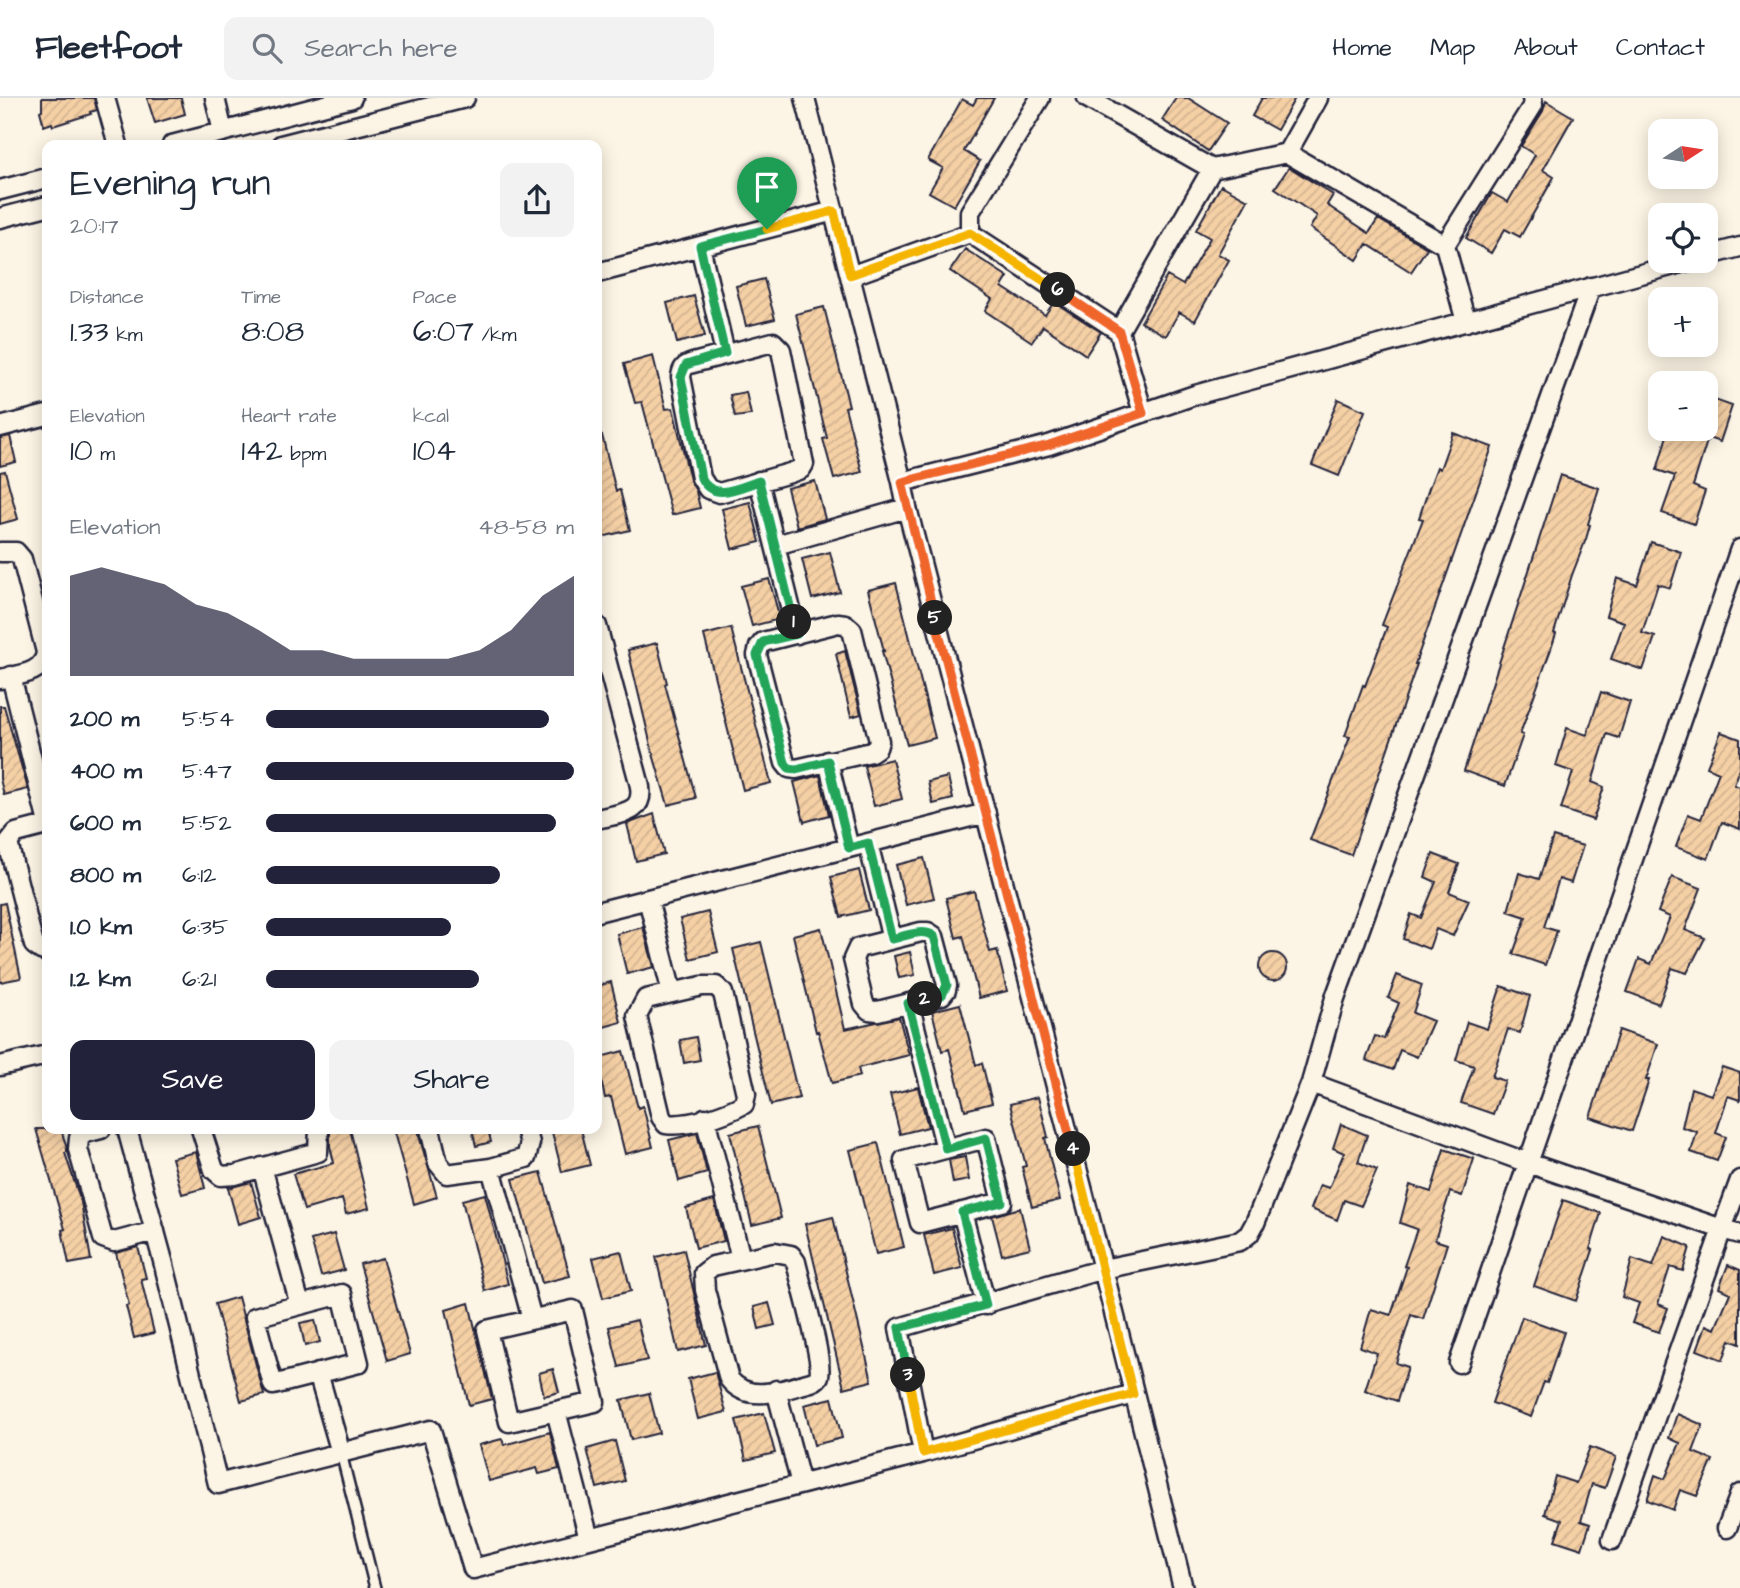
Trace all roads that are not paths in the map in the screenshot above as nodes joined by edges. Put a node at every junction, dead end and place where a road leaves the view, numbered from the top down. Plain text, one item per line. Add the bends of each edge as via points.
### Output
1 (105, 98) edge
2 (215, 98) edge
3 (352, 98) edge
4 (465, 98) edge
5 (805, 98) edge
6 (1041, 98) edge
7 (1087, 98) edge
8 (1318, 98) edge
9 (1532, 98) edge
10 (223, 132) junction
11 (117, 140) edge
12 (192, 140) edge
13 (301, 140) edge
14 (1287, 153) junction
15 (1212, 169) junction
16 (42, 179) edge
17 (0, 190) edge
18 (42, 207) edge
19 (834, 211) junction
20 (0, 218) edge
21 (970, 233) junction
22 (1445, 245) junction
23 (700, 246) junction
24 (1740, 247) edge
25 (1718, 253) edge
26 (602, 272) edge
27 (1648, 272) edge
28 (850, 275) junction
29 (1591, 287) junction
30 (1466, 322) junction
31 (1119, 331) junction
32 (725, 353) junction
33 (1143, 413) junction
34 (42, 416) edge
35 (0, 427) edge
36 (759, 481) junction
37 (902, 482) junction
38 (907, 508) junction
39 (776, 545) junction
40 (1740, 549) edge
41 (0, 552) edge
42 (797, 634) junction
43 (42, 637) edge
44 (602, 645) edge
45 (42, 665) edge
46 (6, 678) edge
47 (828, 761) junction
48 (42, 802) edge
49 (986, 813) junction
50 (602, 818) edge
51 (42, 826) edge
52 (868, 843) junction
53 (849, 848) junction
54 (648, 900) junction
55 (602, 911) edge
56 (892, 939) junction
57 (42, 950) edge
58 (672, 993) junction
59 (908, 1003) junction
60 (42, 1056) edge
61 (0, 1066) edge
62 (1311, 1083) junction
63 (705, 1118) junction
64 (84, 1134) edge
65 (128, 1134) edge
66 (203, 1134) edge
67 (319, 1134) edge
68 (431, 1134) edge
69 (527, 1134) edge
70 (946, 1149) junction
71 (1528, 1163) junction
72 (262, 1167) junction
73 (491, 1168) junction
74 (1740, 1180) edge
75 (962, 1212) junction
76 (1722, 1229) junction
77 (155, 1231) junction
78 (1740, 1234) edge
79 (741, 1259) junction
80 (1103, 1269) junction
81 (300, 1305) junction
82 (986, 1305) junction
83 (532, 1319) junction
84 (1459, 1363) dead end
85 (318, 1373) junction
86 (776, 1390) junction
87 (1133, 1394) junction
88 (556, 1411) junction
89 (341, 1453) junction
90 (923, 1453) junction
91 (800, 1485) junction
92 (1740, 1494) edge
93 (1727, 1528) dead end
94 (589, 1539) junction
95 (1612, 1540) dead end
96 (375, 1588) edge
97 (1183, 1588) edge

1 - 11 street
2 - 10 street
3 - 10 street
4 - 13 street
5 - 19 street
6 - 21 street via 970,212
7 - 15 street
8 - 14 street
9 - 22 street via 1533,105
10 - 12 street
14 - 15 street
14 - 22 street
15 - 31 street
16 - 17 street
18 - 20 street
19 - 23 street
19 - 28 street
21 - 28 street
21 - 31 street
22 - 30 street
23 - 26 street
23 - 32 street
24 - 25 street
27 - 29 street
28 - 37 street
29 - 30 street
29 - 62 street via 1335,998
30 - 33 street
31 - 33 street
32 - 36 street via 682,370 701,478 708,489 719,493
32 - 36 street via 773,342 780,350 804,464 801,469
33 - 37 street via 1049,445
34 - 35 street
36 - 39 street
37 - 38 street
38 - 39 street
38 - 49 street
39 - 42 street
40 - 71 street
41 - 43 street via 16,552 22,559
42 - 47 street via 763,642 757,655 785,763 796,769
42 - 47 street via 845,624 852,630 858,654 879,741 871,752
44 - 50 street via 641,789 637,807
45 - 46 street
46 - 48 street
47 - 53 street
49 - 52 street
49 - 80 street
51 - 57 street via 16,833 8,843 34,944
52 - 53 street
52 - 56 street
53 - 54 street
54 - 55 street
54 - 58 street
56 - 59 street via 921,932 934,936 947,985 942,995
56 - 59 street via 854,953 861,993 869,1010
58 - 63 street via 646,999 637,1016 661,1117 666,1124 675,1125
58 - 63 street via 702,986 716,986 723,993 746,1094 744,1104
59 - 70 street
60 - 61 street
62 - 71 street
62 - 80 street via 1249,1234 1240,1241
63 - 79 street
64 - 77 street via 78,1149 103,1238 114,1242
65 - 77 street
66 - 72 street via 214,1170 221,1176
67 - 72 street via 318,1152
68 - 73 street via 438,1163 447,1174
69 - 73 street via 526,1158
70 - 75 street via 986,1138 999,1189 1002,1202
70 - 75 street via 904,1160 907,1172 920,1223
71 - 76 street
71 - 84 street
72 - 81 street
73 - 83 street
74 - 76 street
75 - 82 street
76 - 78 street
76 - 95 street
77 - 89 street via 218,1484
79 - 86 street via 707,1269 705,1290 729,1379 739,1390 754,1394
79 - 86 street via 785,1252 796,1262 819,1374 811,1382
80 - 82 street
80 - 87 street
81 - 85 street via 342,1294 359,1363
81 - 85 street via 255,1317 273,1385
82 - 90 street via 899,1328
83 - 88 street via 573,1310 595,1402
83 - 88 street via 487,1330 509,1423
85 - 89 street
86 - 91 street
87 - 90 street
87 - 97 street
88 - 94 street
89 - 94 street via 430,1430 473,1569
89 - 96 lane
90 - 91 street
91 - 94 street
92 - 93 street

